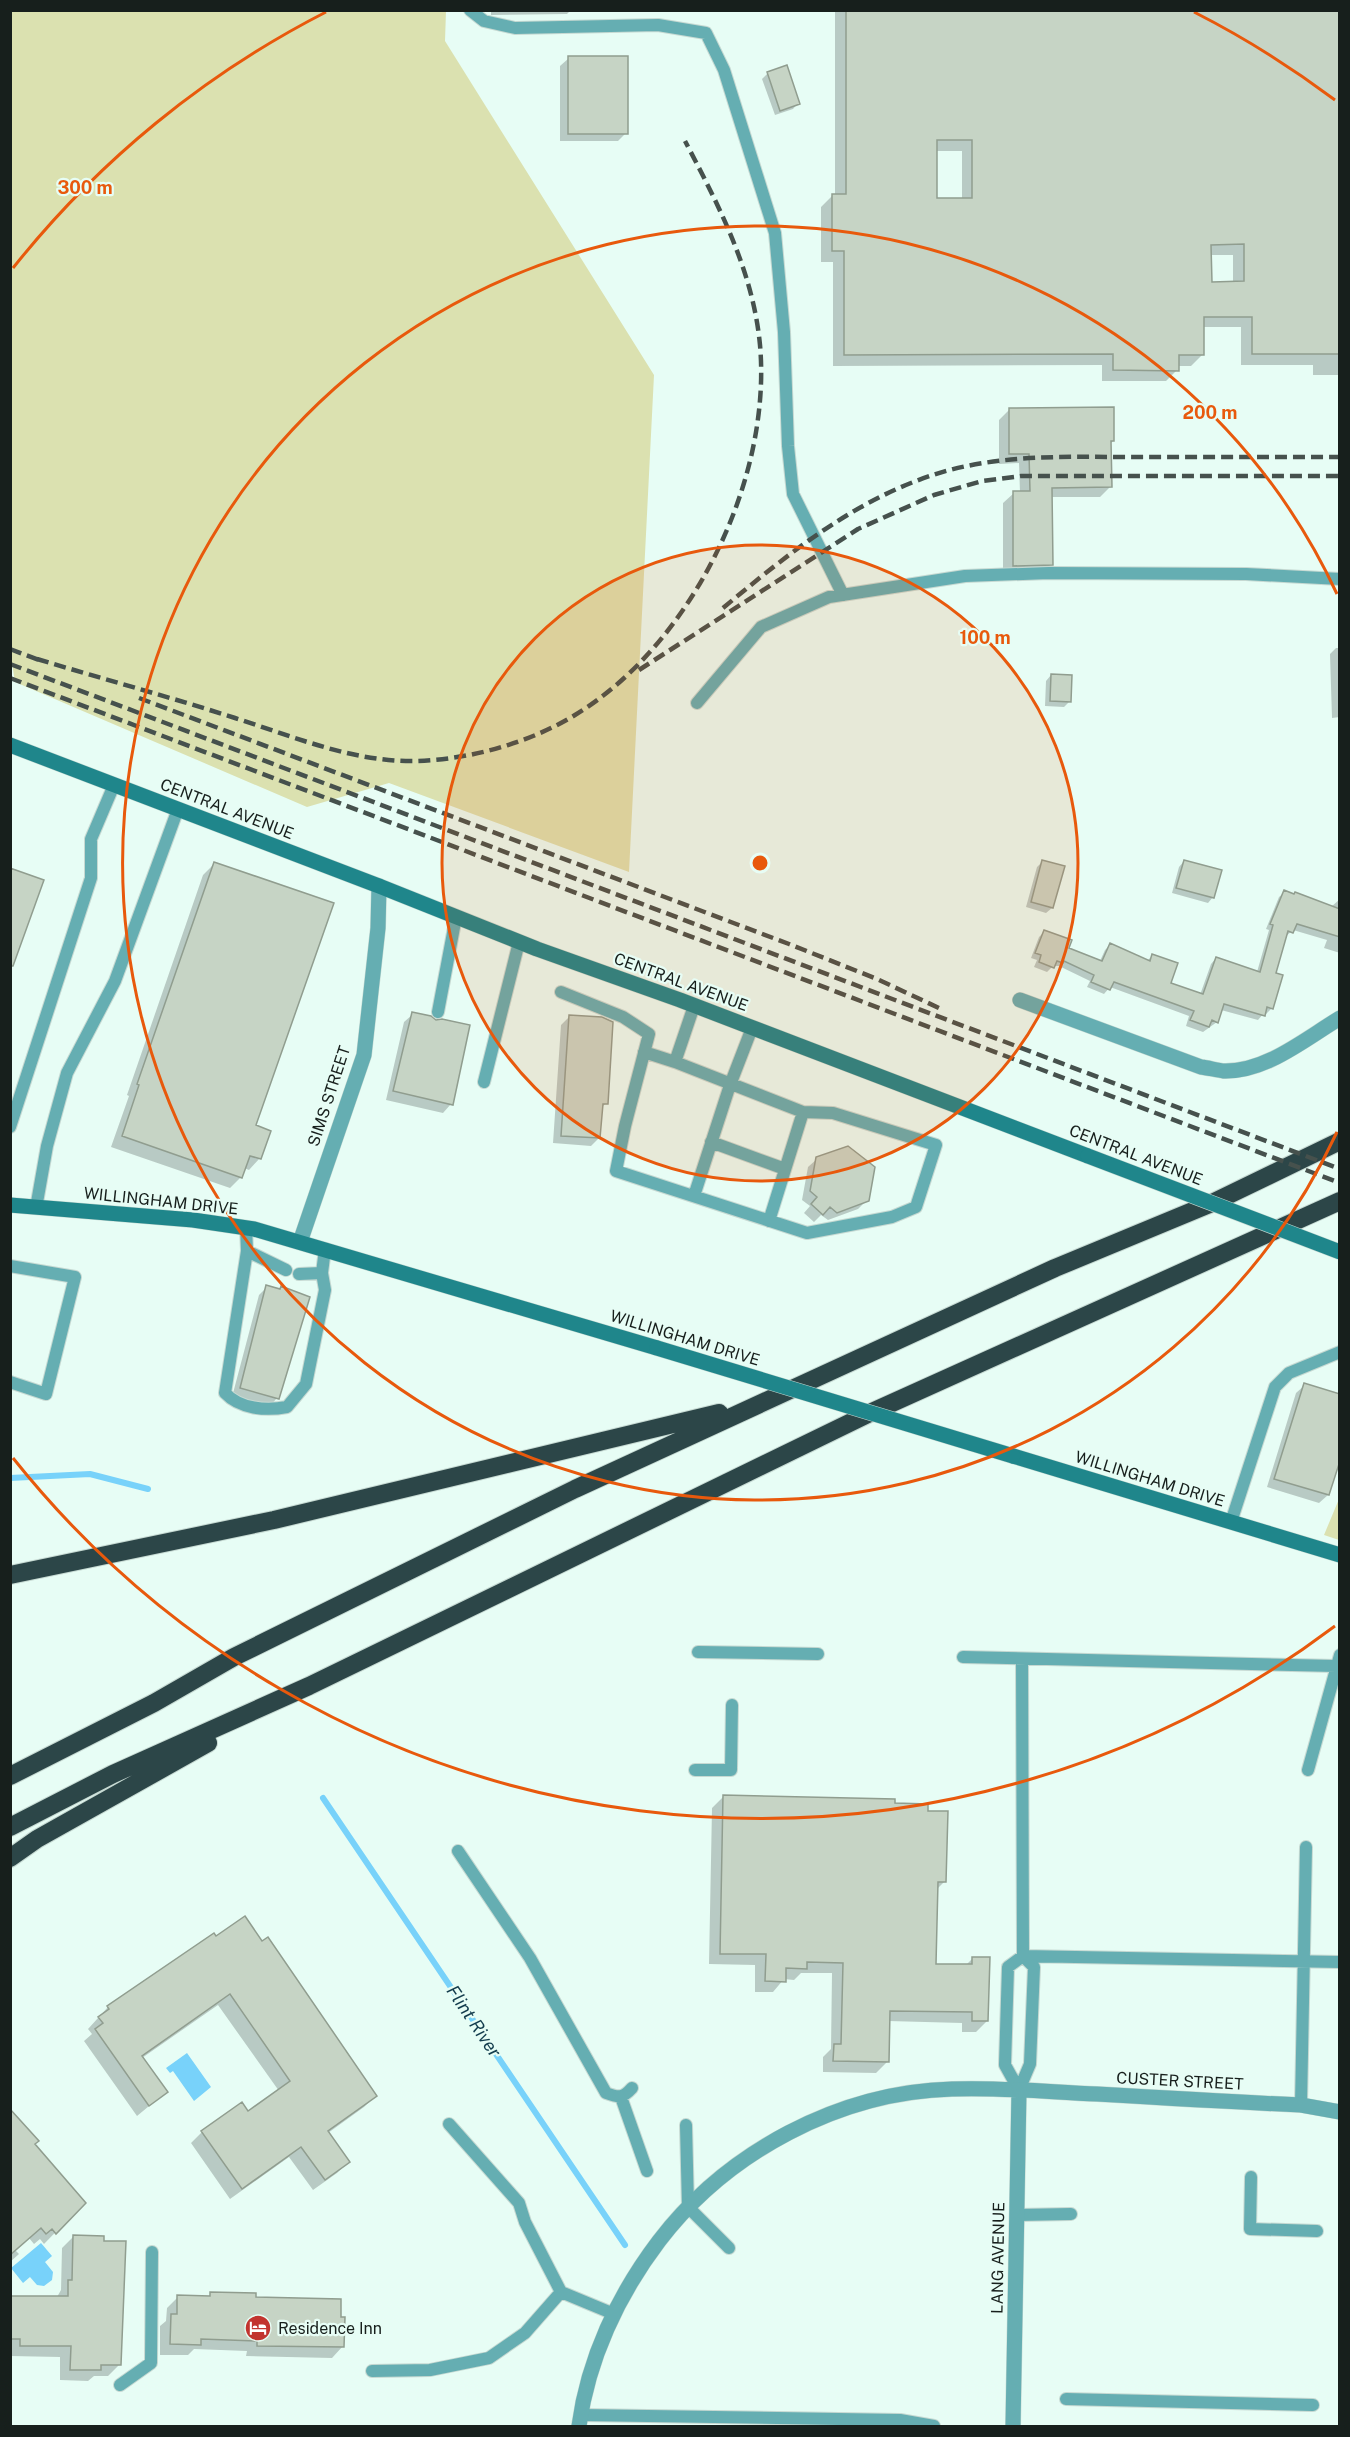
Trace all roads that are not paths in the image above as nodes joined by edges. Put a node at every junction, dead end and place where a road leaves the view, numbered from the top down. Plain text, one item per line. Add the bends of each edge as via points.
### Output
1 (470, 10) edge
2 (1340, 579) edge
3 (843, 595) junction
4 (697, 703) dead end
5 (10, 746) edge
6 (114, 785) junction
7 (178, 809) junction
8 (379, 885) junction
9 (456, 917) junction
10 (519, 942) junction
11 (561, 992) dead end
12 (1020, 1000) dead end
13 (694, 1006) junction
14 (438, 1012) dead end
15 (1340, 1018) edge
16 (752, 1028) junction
17 (644, 1052) junction
18 (675, 1062) junction
19 (483, 1082) dead end
20 (730, 1085) junction
21 (803, 1112) junction
22 (10, 1127) edge
23 (1340, 1141) edge
24 (711, 1142) junction
25 (785, 1169) junction
26 (694, 1196) junction
27 (1340, 1201) edge
28 (10, 1205) edge
29 (36, 1208) junction
30 (769, 1221) junction
31 (246, 1227) junction
32 (300, 1242) junction
33 (325, 1249) junction
34 (247, 1251) junction
35 (1340, 1252) edge
36 (10, 1266) edge
37 (286, 1270) dead end
38 (322, 1273) junction
39 (299, 1274) dead end
40 (1340, 1352) edge
41 (10, 1382) edge
42 (759, 1404) junction
43 (1232, 1522) junction
44 (1340, 1555) edge
45 (10, 1575) edge
46 (698, 1652) dead end
47 (818, 1654) dead end
48 (963, 1658) dead end
49 (1022, 1659) junction
50 (1338, 1660) edge
51 (309, 1686) junction
52 (732, 1706) dead end
53 (695, 1770) dead end
54 (1308, 1770) dead end
55 (10, 1776) edge
56 (10, 1827) edge
57 (1306, 1847) dead end
58 (458, 1851) dead end
59 (10, 1858) edge
60 (1023, 1956) junction
61 (1304, 1962) junction
62 (1340, 1962) edge
63 (632, 2088) dead end
64 (1018, 2090) junction
65 (621, 2097) junction
66 (1301, 2105) junction
67 (1340, 2112) edge
68 (449, 2124) dead end
69 (686, 2125) dead end
70 (647, 2171) dead end
71 (1251, 2177) dead end
72 (688, 2207) junction
73 (1071, 2214) dead end
74 (1017, 2215) junction
75 (1317, 2231) dead end
76 (729, 2248) dead end
77 (152, 2252) dead end
78 (561, 2292) junction
79 (614, 2314) junction
80 (372, 2371) dead end
81 (120, 2385) dead end
82 (1066, 2399) dead end
83 (1313, 2405) dead end
84 (580, 2421) edge
85 (634, 2421) edge
86 (934, 2427) edge
87 (1013, 2427) edge

1 - 3 lane via 484,21 515,28 658,25 706,33 724,70 775,233 793,494
2 - 3 lane via 1246,574 1049,573 965,576
3 - 4 lane via 829,597 761,627
5 - 6 street, CENTRAL AVENUE
6 - 7 street, CENTRAL AVENUE
6 - 22 lane via 91,839 91,878
7 - 8 street, CENTRAL AVENUE
7 - 29 lane via 115,981 67,1073 47,1146
8 - 9 street, CENTRAL AVENUE
8 - 32 street, SIMS STREET via 364,1055
9 - 10 street, CENTRAL AVENUE
9 - 14 lane
10 - 13 street, CENTRAL AVENUE
10 - 19 lane
11 - 17 lane via 623,1017 649,1034
12 - 15 street via 1201,1067 1224,1071 1248,1068 1273,1058
13 - 16 street, CENTRAL AVENUE
13 - 18 lane
16 - 20 lane
16 - 35 street, CENTRAL AVENUE, bridge
17 - 18 lane
17 - 26 lane via 616,1171
18 - 20 lane
20 - 21 lane
20 - 24 lane
21 - 25 lane
21 - 30 lane via 832,1113 936,1145 916,1207 892,1217 807,1233
23 - 42 highway via 1212,1203 1055,1268
24 - 25 lane
24 - 26 lane
25 - 30 lane
26 - 30 lane
27 - 51 highway via 872,1412
28 - 29 street, WILLINGHAM DRIVE
29 - 31 street, WILLINGHAM DRIVE
31 - 32 street, WILLINGHAM DRIVE
31 - 34 lane
32 - 33 street, WILLINGHAM DRIVE
33 - 38 lane
33 - 43 street, WILLINGHAM DRIVE, bridge
34 - 37 lane
34 - 38 lane via 225,1393 234,1402 270,1411 287,1407 306,1384 325,1290
36 - 41 lane via 75,1277 46,1394
38 - 39 lane
40 - 43 lane via 1289,1373 1275,1387
42 - 45 highway via 274,1520
42 - 55 highway via 575,1489 234,1657 154,1703
43 - 44 street, WILLINGHAM DRIVE
46 - 47 lane
48 - 49 lane
49 - 50 lane
49 - 60 lane
50 - 54 lane
51 - 56 highway via 113,1774
51 - 59 highway via 37,1839
52 - 53 lane via 731,1770
57 - 61 lane
58 - 65 lane via 530,1958 606,2093
60 - 61 lane
60 - 64 lane via 1034,1968 1033,2009 1030,2064
60 - 64 lane via 1008,1968 1005,2065
61 - 62 lane
61 - 66 lane
63 - 65 lane
64 - 66 street, CUSTER STREET
64 - 72 street, CUSTER STREET via 951,2089 889,2097 829,2114 773,2141 722,2176
64 - 74 street, LANG AVENUE
65 - 70 lane
66 - 67 street, CUSTER STREET
68 - 78 lane via 519,2203
69 - 72 lane
71 - 75 lane via 1250,2229
72 - 76 lane
72 - 79 street, CUSTER STREET via 639,2269
73 - 74 lane
74 - 87 street, LANG AVENUE
77 - 81 lane via 151,2363
78 - 79 lane
78 - 80 lane via 525,2333 489,2358 430,2370
79 - 84 street, CUSTER STREET via 584,2396
82 - 83 lane
84 - 85 lane
85 - 86 lane via 900,2420

